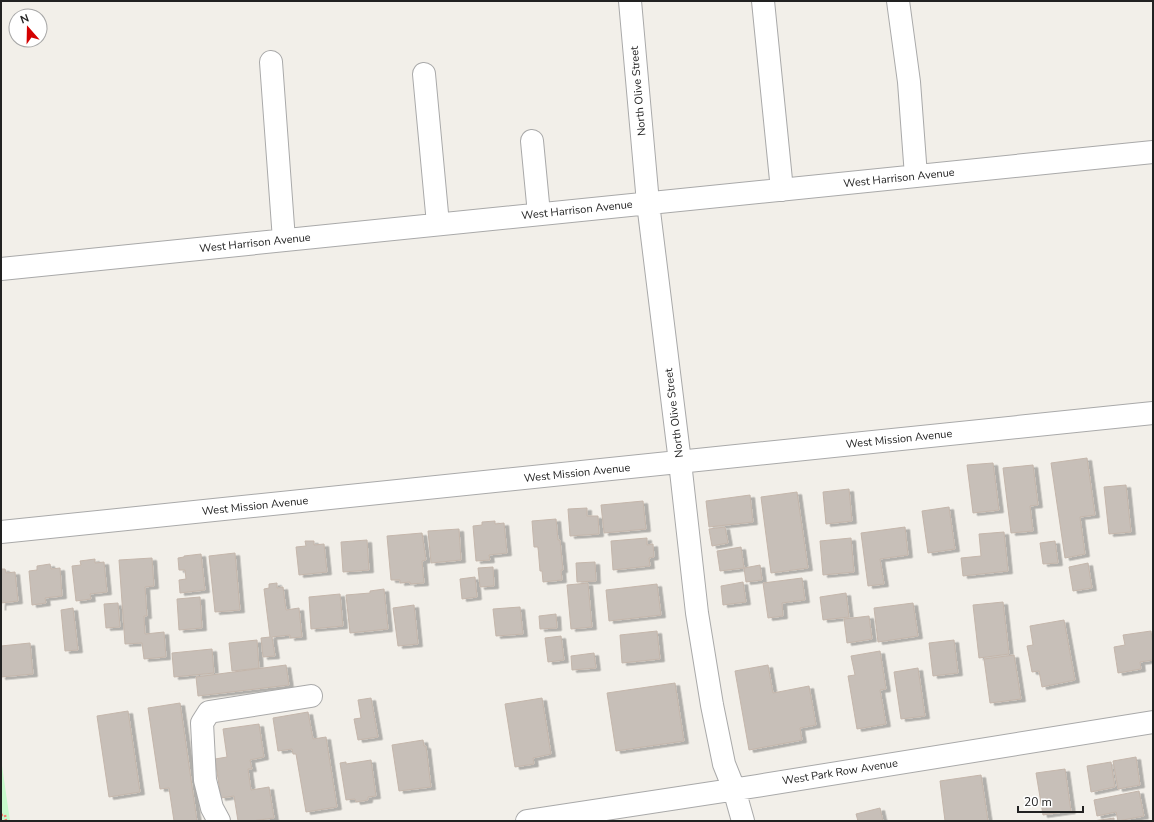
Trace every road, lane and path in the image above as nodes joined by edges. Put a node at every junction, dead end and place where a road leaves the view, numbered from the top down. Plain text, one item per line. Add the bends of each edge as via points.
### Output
1 (630, 1) edge
2 (763, 1) edge
3 (898, 1) edge
4 (271, 62) dead end
5 (424, 74) dead end
6 (532, 141) dead end
7 (1153, 152) edge
8 (916, 176) junction
9 (782, 190) junction
10 (648, 203) junction
11 (539, 214) junction
12 (438, 224) junction
13 (284, 240) junction
14 (1, 269) edge
15 (1153, 413) edge
16 (680, 462) junction
17 (1, 532) edge
18 (311, 696) dead end
19 (1153, 722) edge
20 (734, 789) junction
21 (1, 815) edge
22 (6, 821) edge
23 (219, 821) edge
24 (527, 821) edge
25 (743, 821) edge

1 - 10 street, North Olive Street
2 - 9 street
3 - 8 street via 909,82
4 - 13 street
5 - 12 street
6 - 11 street
7 - 8 street, West Harrison Avenue
8 - 9 street, West Harrison Avenue
9 - 10 street, West Harrison Avenue
10 - 11 street, West Harrison Avenue
10 - 16 street, North Olive Street
11 - 12 street, West Harrison Avenue
12 - 13 street, West Harrison Avenue
13 - 14 street, West Harrison Avenue
15 - 16 street, West Mission Avenue
16 - 17 street, West Mission Avenue
16 - 20 street, North Olive Street via 697,613 712,705 724,764
18 - 23 street via 209,712 202,723 205,780 212,808
19 - 20 street, West Park Row Avenue
20 - 24 street, West Park Row Avenue
20 - 25 street, North Olive Street
21 - 22 path via 5,815

